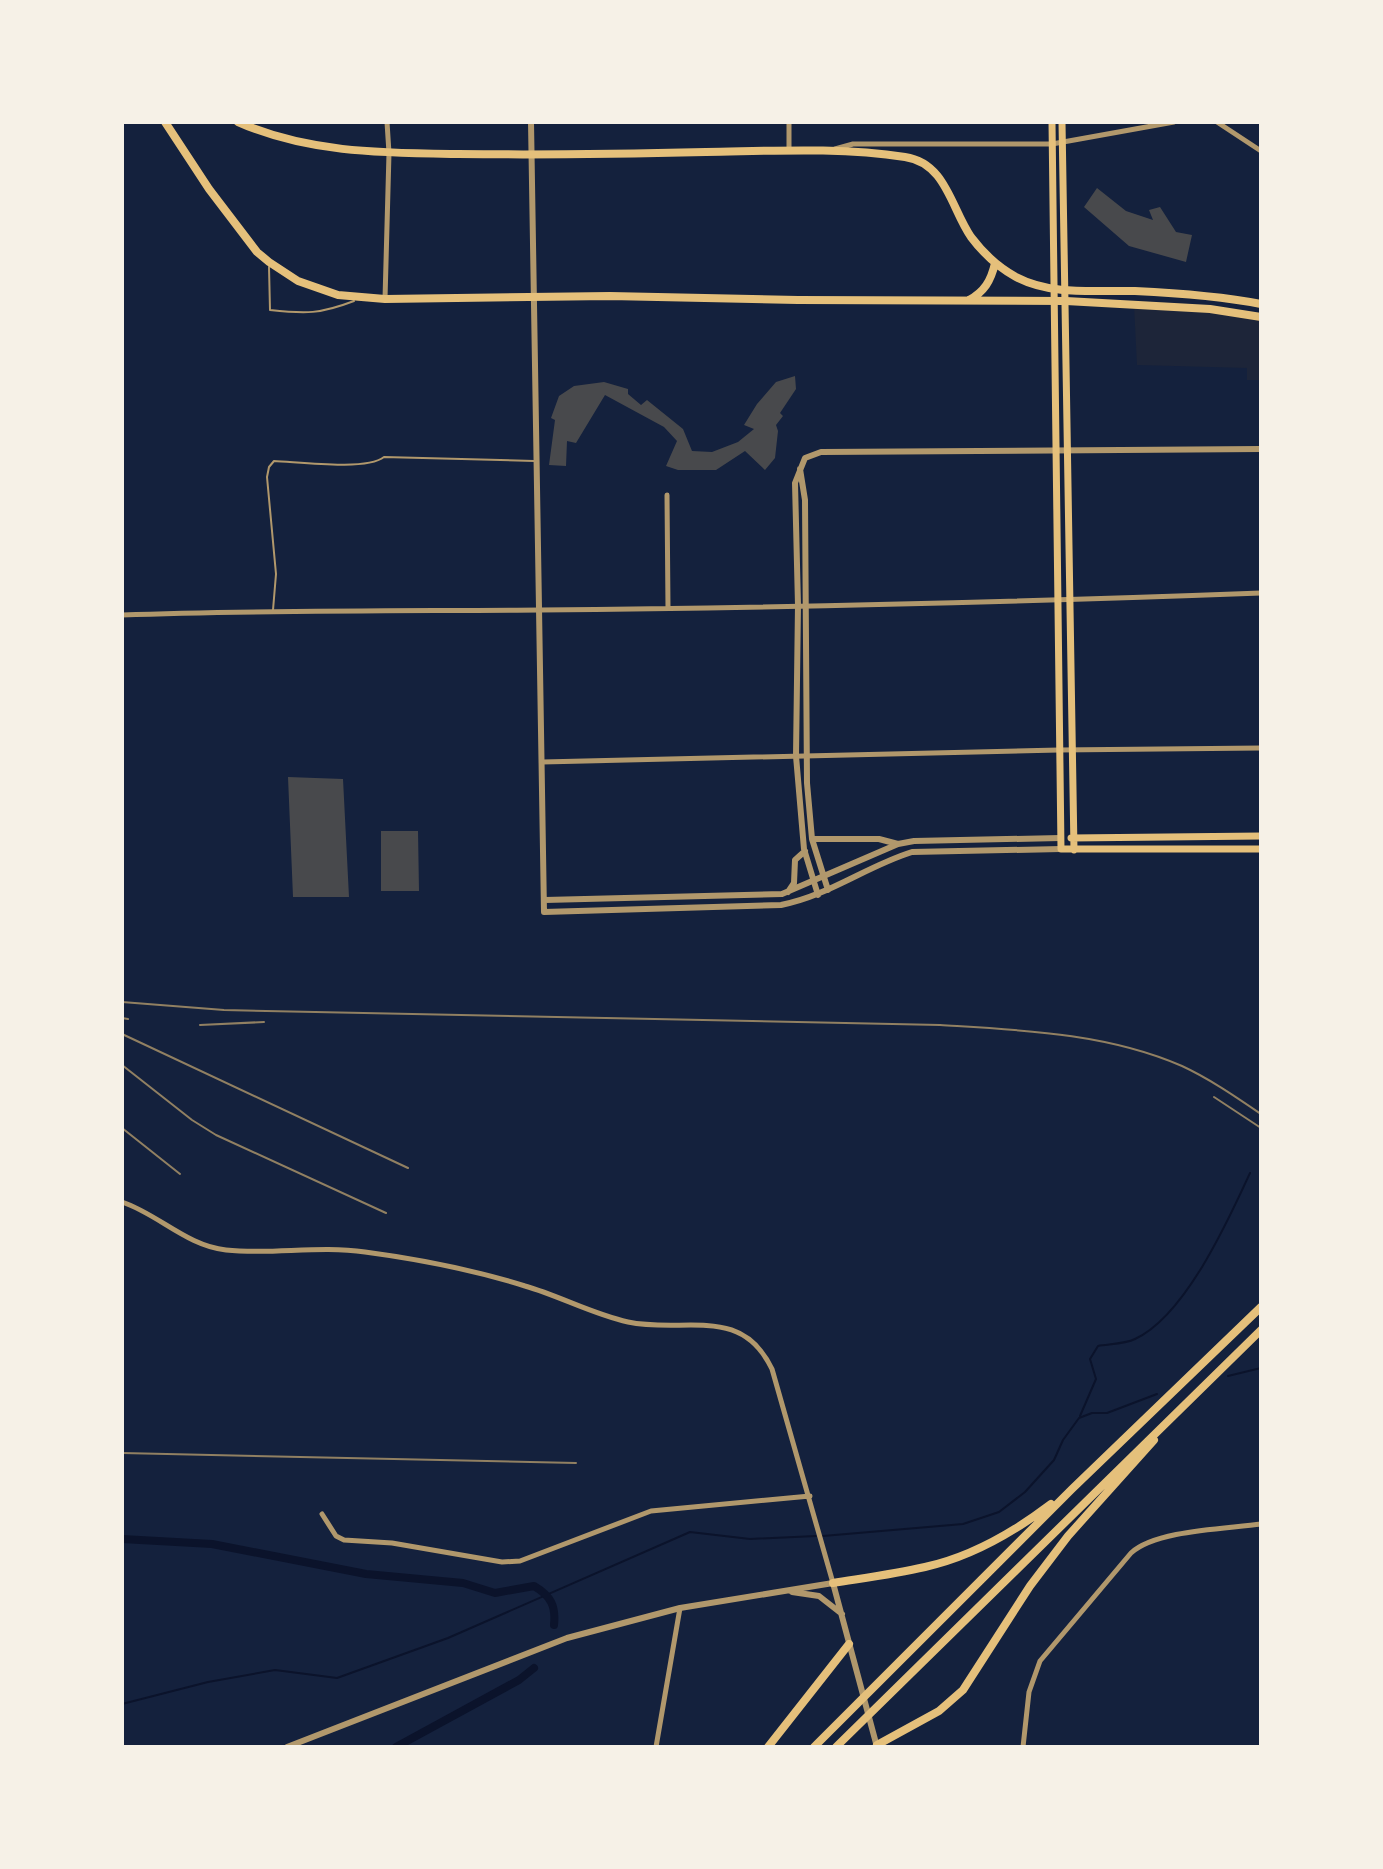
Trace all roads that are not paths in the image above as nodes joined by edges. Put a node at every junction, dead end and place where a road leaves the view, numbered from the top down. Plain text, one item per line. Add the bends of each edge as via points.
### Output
1 (165, 122) edge
2 (238, 122) edge
3 (387, 122) edge
4 (531, 122) edge
5 (789, 122) edge
6 (1052, 122) edge
7 (1062, 122) edge
8 (1174, 122) edge
9 (1217, 122) edge
10 (1063, 143) junction
11 (1052, 144) junction
12 (834, 150) junction
13 (789, 151) junction
14 (1261, 151) edge
15 (389, 153) junction
16 (532, 155) junction
17 (1052, 200) junction
18 (1063, 201) junction
19 (269, 262) junction
20 (995, 263) junction
21 (1053, 289) junction
22 (1066, 290) junction
23 (363, 297) junction
24 (385, 299) junction
25 (534, 299) junction
26 (966, 301) junction
27 (1053, 301) junction
28 (1066, 301) junction
29 (1261, 304) edge
30 (1261, 317) edge
31 (1055, 449) junction
32 (1068, 449) junction
33 (1261, 449) edge
34 (535, 461) junction
35 (800, 469) junction
36 (667, 495) dead end
37 (1261, 593) edge
38 (1058, 600) junction
39 (1070, 600) junction
40 (798, 605) junction
41 (807, 605) junction
42 (668, 607) junction
43 (273, 610) junction
44 (539, 610) junction
45 (122, 615) edge
46 (1261, 748) edge
47 (1059, 750) junction
48 (1072, 750) junction
49 (796, 756) junction
50 (806, 756) junction
51 (542, 762) junction
52 (1261, 836) edge
53 (1060, 838) junction
54 (812, 839) junction
55 (1073, 839) junction
56 (898, 844) junction
57 (1061, 849) junction
58 (1261, 849) edge
59 (1074, 850) junction
60 (805, 851) junction
61 (823, 877) junction
62 (814, 881) junction
63 (828, 890) junction
64 (788, 892) junction
65 (818, 895) junction
66 (545, 900) junction
67 (122, 1202) edge
68 (1261, 1307) edge
69 (1261, 1330) edge
70 (1181, 1409) junction
71 (1072, 1489) junction
72 (810, 1496) junction
73 (322, 1514) dead end
74 (1261, 1524) edge
75 (833, 1583) junction
76 (779, 1592) junction
77 (680, 1608) junction
78 (842, 1614) junction
79 (849, 1644) junction
80 (877, 1746) edge
81 (287, 1747) edge
82 (656, 1747) edge
83 (768, 1747) edge
84 (814, 1747) edge
85 (836, 1747) edge
86 (1023, 1747) edge

1 - 19 main road via 209,189
2 - 15 main road via 309,144
3 - 15 street
4 - 16 street
5 - 13 street
6 - 11 main road
7 - 10 main road
8 - 10 street
9 - 14 street
10 - 11 street
10 - 18 main road
11 - 12 street via 853,144
11 - 17 main road
12 - 13 main road
12 - 20 main road via 922,162 936,172 972,238
13 - 16 main road
15 - 16 main road
15 - 24 street
16 - 25 street
17 - 18 main road
17 - 21 main road
18 - 22 main road
19 - 23 main road via 313,287
19 - 23 lane via 270,310 326,312
20 - 21 main road via 1026,282
20 - 26 main road via 980,294
21 - 22 main road
21 - 27 main road
22 - 28 main road
22 - 29 main road
23 - 24 main road
24 - 25 main road
25 - 26 main road
25 - 34 street
26 - 27 main road
27 - 28 main road
27 - 31 main road
28 - 30 main road
28 - 32 main road
31 - 32 street
31 - 35 street via 821,452 808,456
31 - 38 main road
32 - 33 street
32 - 39 main road
34 - 43 lane via 274,461 267,477 276,574
34 - 44 street
35 - 40 street via 795,483
35 - 41 street
36 - 42 street
37 - 39 street
38 - 39 street
38 - 41 street
38 - 47 main road
39 - 48 main road
40 - 41 street
40 - 42 street
40 - 49 street
41 - 50 street
42 - 44 street
43 - 44 street
43 - 45 street
44 - 51 street
46 - 48 street
47 - 48 street
47 - 50 street
47 - 53 main road
48 - 55 main road
49 - 50 street
49 - 51 street
49 - 60 street
50 - 54 street
51 - 66 street
52 - 55 main road
53 - 55 main road
53 - 56 street
53 - 57 main road
54 - 56 street
54 - 61 street
55 - 59 main road
56 - 61 street
57 - 59 main road
57 - 63 street via 912,852
58 - 59 main road
60 - 62 street
60 - 64 street via 795,860
61 - 62 street
61 - 63 street
62 - 64 street
62 - 65 street
63 - 65 street
64 - 66 street
65 - 66 street via 781,905 544,912
67 - 72 street via 225,1250 365,1252 525,1286 632,1323 738,1331 759,1346 772,1369
68 - 71 main road
69 - 70 main road
70 - 80 main road via 1068,1536 963,1690 939,1711
70 - 85 main road
71 - 75 main road via 991,1544 927,1567
71 - 84 main road
72 - 73 street via 651,1511 537,1557 511,1561 344,1540
72 - 75 street
74 - 86 street via 1162,1537 1131,1553 1040,1661 1029,1692
75 - 76 street
75 - 78 street
76 - 77 street
76 - 78 street via 819,1596
77 - 81 street via 567,1638
77 - 82 street
78 - 79 street
79 - 80 street
79 - 83 main road

